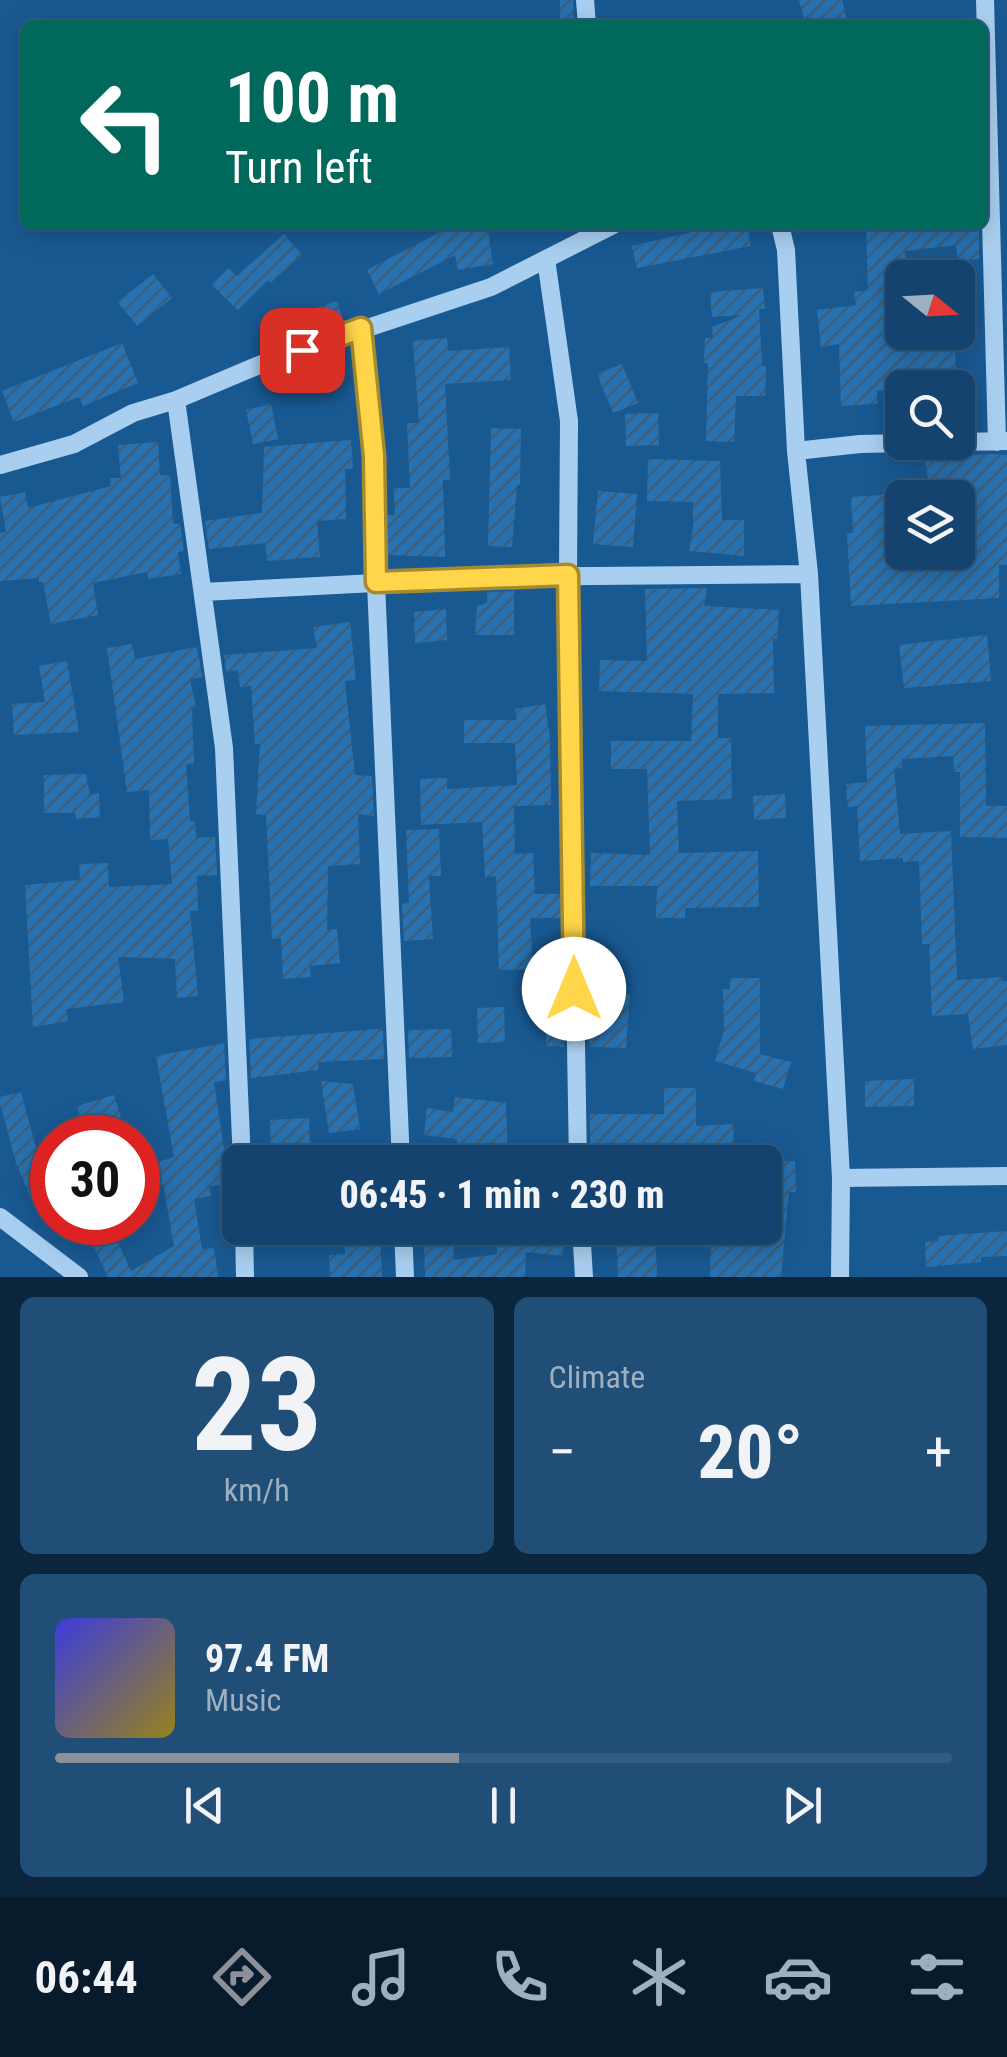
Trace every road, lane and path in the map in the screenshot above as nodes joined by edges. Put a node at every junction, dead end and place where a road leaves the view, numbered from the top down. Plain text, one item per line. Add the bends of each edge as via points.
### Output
1 (985, 0) edge
2 (998, 73) edge
3 (603, 230) edge
4 (781, 230) edge
5 (546, 259) junction
6 (361, 328) junction
7 (176, 400) junction
8 (1002, 442) edge
9 (796, 451) junction
10 (0, 465) edge
11 (809, 574) junction
12 (568, 575) junction
13 (376, 582) junction
14 (203, 592) junction
15 (241, 1145) edge
16 (400, 1145) edge
17 (578, 1145) edge
18 (1007, 1176) edge
19 (840, 1178) junction
20 (0, 1217) edge
21 (245, 1245) edge
22 (404, 1245) edge
23 (582, 1245) edge
24 (79, 1277) edge
25 (246, 1277) edge
26 (405, 1277) edge
27 (584, 1277) edge
28 (840, 1277) edge

1 - 2 street
2 - 8 street
3 - 5 street
4 - 9 street
5 - 6 street via 491,287
5 - 12 street via 569,421
6 - 7 street
6 - 13 street via 374,456
7 - 10 street via 133,413 74,444
7 - 14 street
8 - 9 street
9 - 11 street
11 - 12 street
11 - 19 street
12 - 13 street
12 - 17 street
13 - 14 street
13 - 16 street
14 - 15 street via 224,748
18 - 19 street
19 - 28 street
20 - 24 street
21 - 25 street
22 - 26 street
23 - 27 street

